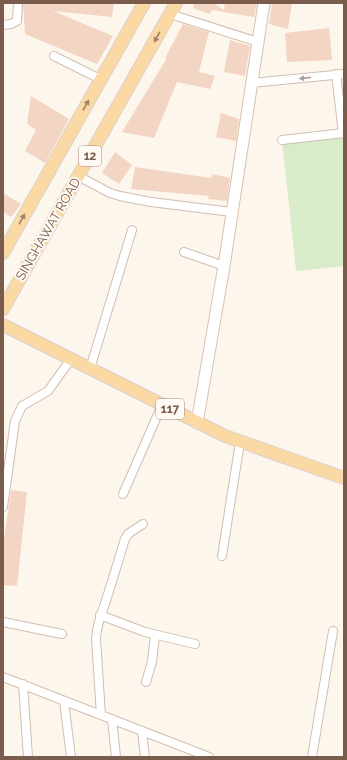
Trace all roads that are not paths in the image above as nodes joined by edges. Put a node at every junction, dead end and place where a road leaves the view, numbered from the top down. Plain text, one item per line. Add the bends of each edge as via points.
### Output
1 (18, 3) edge
2 (144, 3) edge
3 (176, 3) edge
4 (264, 3) edge
5 (170, 14) junction
6 (3, 25) edge
7 (258, 42) junction
8 (54, 56) dead end
9 (340, 74) edge
10 (100, 79) junction
11 (252, 83) junction
12 (343, 133) edge
13 (282, 140) dead end
14 (78, 176) junction
15 (232, 212) junction
16 (132, 230) dead end
17 (184, 252) dead end
18 (3, 253) edge
19 (224, 266) junction
20 (3, 309) edge
21 (3, 325) edge
22 (71, 359) junction
23 (90, 369) junction
24 (162, 404) junction
25 (197, 423) junction
26 (240, 442) junction
27 (344, 478) edge
28 (123, 494) dead end
29 (3, 507) edge
30 (143, 524) dead end
31 (222, 556) dead end
32 (100, 615) junction
33 (3, 622) edge
34 (333, 631) dead end
35 (62, 634) dead end
36 (155, 635) junction
37 (195, 644) dead end
38 (3, 677) edge
39 (146, 682) dead end
40 (23, 684) junction
41 (64, 701) junction
42 (100, 715) junction
43 (112, 719) junction
44 (142, 731) junction
45 (28, 757) edge
46 (71, 757) edge
47 (116, 757) edge
48 (145, 757) edge
49 (209, 757) edge
50 (312, 757) edge

1 - 6 street via 16,20 12,24
2 - 10 main road, SINGHAWAT ROAD / 12
3 - 5 main road, SINGHAWAT ROAD / 12
4 - 7 street
5 - 7 street
5 -> 14 main road, SINGHAWAT ROAD / 12
7 - 11 street
8 - 10 street
9 -> 11 street
9 - 12 street
18 -> 10 main road, SINGHAWAT ROAD / 12
11 - 15 street
12 - 13 street
14 - 15 street via 120,196
14 - 20 main road, SINGHAWAT ROAD / 12
15 - 19 street
16 - 23 street
17 - 19 street
19 - 25 street
21 - 22 main road, 117
22 - 23 main road, 117
22 - 29 street via 48,391 22,406 15,421
23 - 24 main road, 117
24 - 25 main road, 117
24 - 28 street
25 - 26 main road, 117
26 - 27 main road, 117
26 - 31 street
30 - 32 street via 125,539
32 - 36 street
32 - 42 street via 96,639
33 - 35 street
34 - 50 street
36 - 37 street
36 - 39 street via 152,662
38 - 40 street
40 - 41 street
40 - 45 street
41 - 42 street
41 - 46 street
42 - 43 street
43 - 44 street
43 - 47 street
44 - 48 street
44 - 49 street

